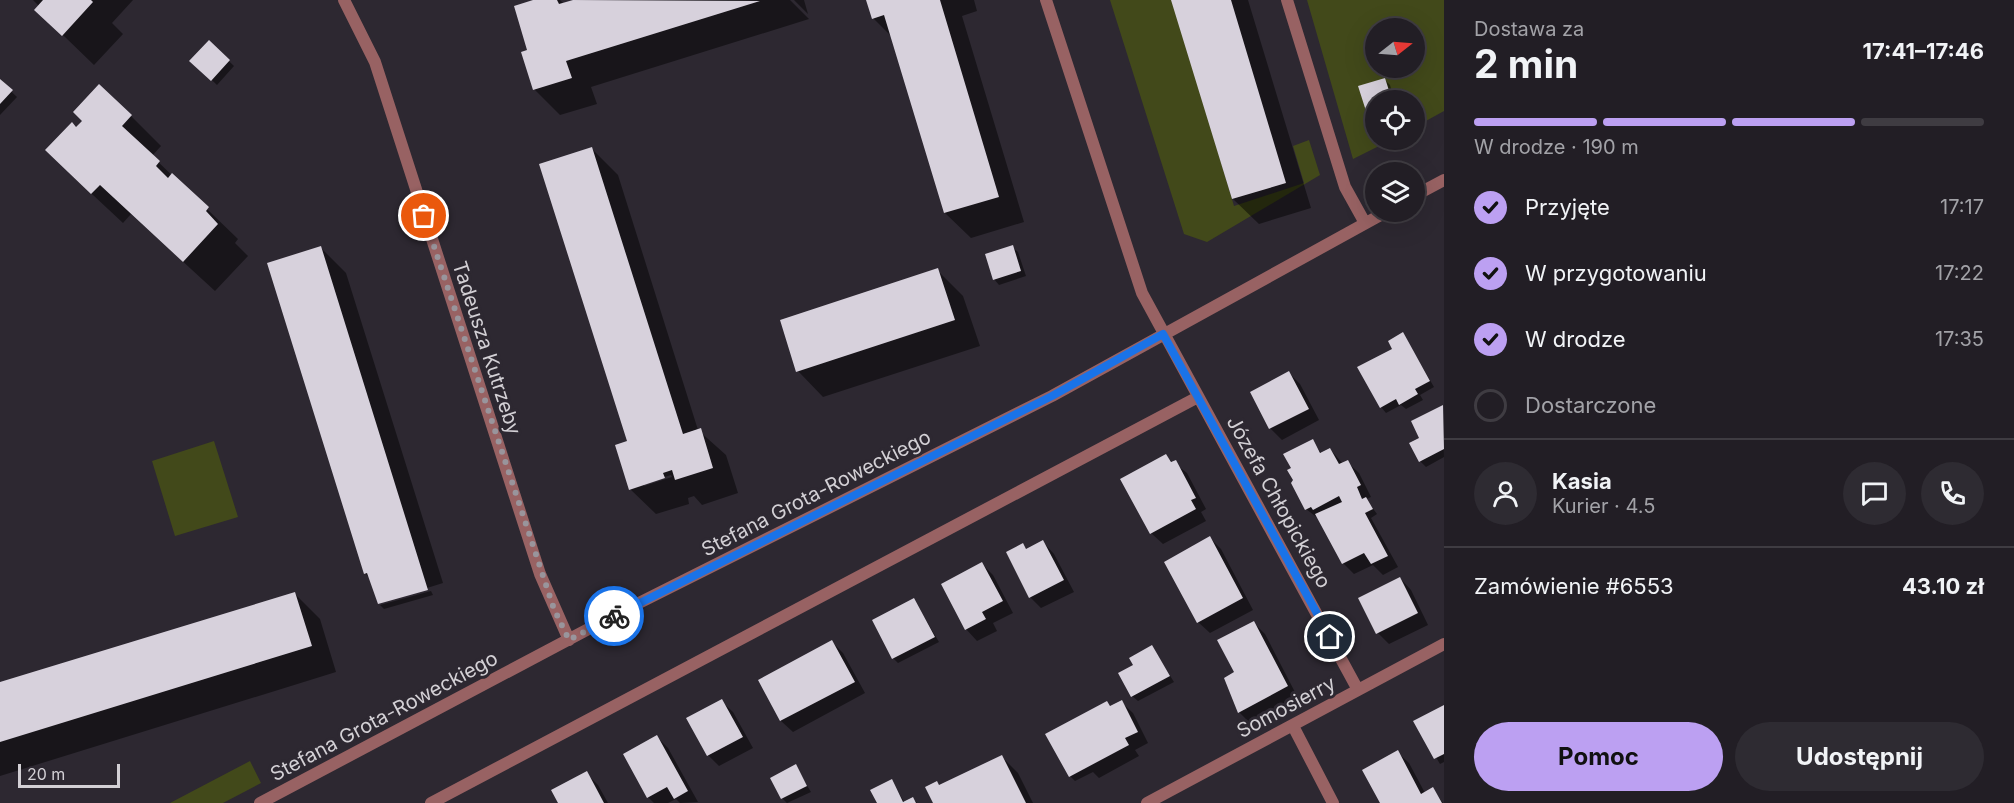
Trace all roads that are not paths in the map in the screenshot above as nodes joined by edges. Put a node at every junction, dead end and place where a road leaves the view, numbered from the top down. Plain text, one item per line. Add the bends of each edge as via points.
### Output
1 (344, 0) edge
2 (1046, 0) edge
3 (1287, 0) edge
4 (1444, 180) edge
5 (1425, 190) edge
6 (1365, 223) joint
7 (1163, 334) junction
8 (1198, 397) junction
9 (569, 640) junction
10 (1444, 644) edge
11 (1358, 690) junction
12 (1293, 726) junction
13 (435, 802) edge
14 (260, 803) edge
15 (1147, 803) edge
16 (1332, 803) edge

1 - 9 street, Tadeusza Kutrzeby via 375,62 540,574
2 - 7 street, Józefa Chłopickiego via 1139,287
3 - 6 street via 1345,187
4 - 5 street
6 - 7 street, Stefana Grota-Roweckiego
7 - 8 street, Józefa Chłopickiego
7 - 9 street, Stefana Grota-Roweckiego via 1052,396
8 - 11 street, Józefa Chłopickiego
8 - 13 street
9 - 14 street, Stefana Grota-Roweckiego
10 - 11 street, Somosierry
11 - 12 street, Somosierry
12 - 15 street, Somosierry
12 - 16 street

